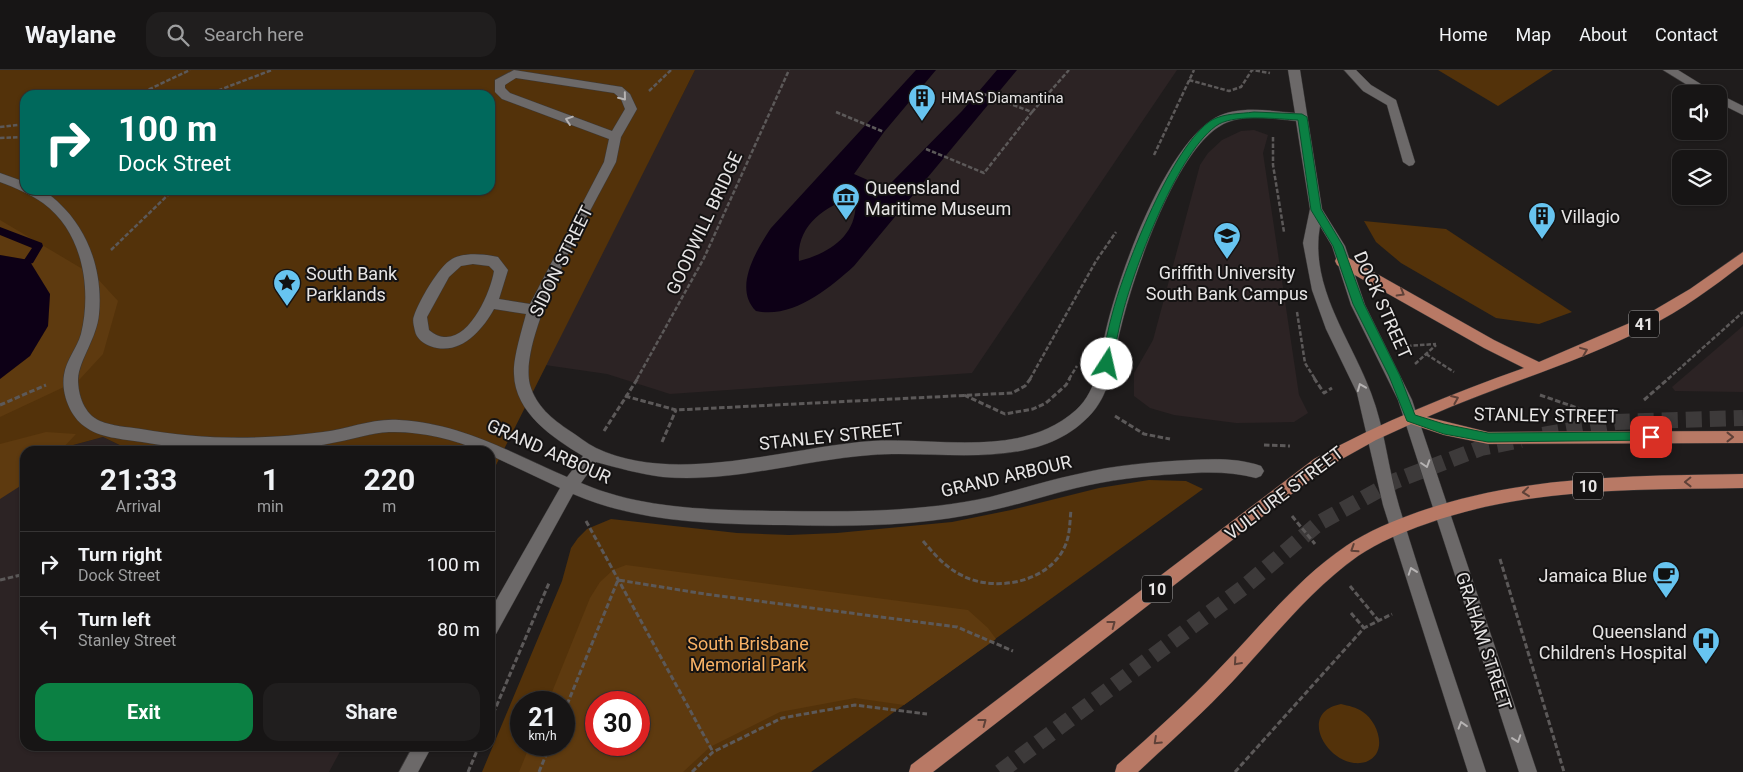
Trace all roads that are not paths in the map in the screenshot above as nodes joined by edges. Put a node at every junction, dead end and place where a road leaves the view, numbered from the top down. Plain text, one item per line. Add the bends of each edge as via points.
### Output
1 (1294, 70) edge
2 (1350, 70) edge
3 (1669, 70) edge
4 (1695, 85) edge
5 (1727, 102) edge
6 (1743, 111) edge
7 (1302, 117) junction
8 (615, 136) junction
9 (1409, 162) dead end
10 (0, 177) edge
11 (20, 185) edge
12 (42, 195) edge
13 (1316, 210) junction
14 (1743, 257) edge
15 (1342, 262) junction
16 (489, 303) junction
17 (534, 310) junction
18 (1538, 368) junction
19 (1411, 418) junction
20 (1375, 433) junction
21 (1743, 437) edge
22 (268, 446) edge
23 (268, 446) edge
24 (486, 446) edge
25 (495, 450) edge
26 (593, 454) junction
27 (1256, 471) dead end
28 (1741, 483) edge
29 (569, 486) junction
30 (1441, 510) junction
31 (1398, 527) junction
32 (495, 619) edge
33 (420, 751) edge
34 (408, 772) edge
35 (918, 772) edge
36 (1124, 772) edge
37 (1477, 772) edge
38 (1528, 772) edge

1 - 7 street, DOCK STREET
2 - 9 street via 1367,88 1392,103
3 - 4 street
5 - 6 street
7 - 13 street, DOCK STREET
7 - 26 street, STANLEY STREET via 1254,115 1227,118 1216,122 1192,145 1170,183 1137,255 1118,311 1102,383 1093,402 1076,419 1054,432 1010,445 872,448 688,472 650,469
8 -> 8 street, SIDON STREET via 506,96 499,89 499,83 514,74 618,90 626,97 631,109
8 - 17 street, SIDON STREET via 610,162
10 - 11 street
12 - 22 street, GRAND ARBOUR via 70,222 84,246 91,269 92,308 88,333 72,374 72,401 91,424 205,445
13 - 15 street, DOCK STREET via 1338,246
20 -> 13 street, DOCK STREET via 1364,393 1321,297 1310,243
18 -> 14 main road, VULTURE STREET / 41 via 1650,322
15 -> 18 main road
15 - 19 street, DOCK STREET
16 - 16 street via 478,325 464,337 449,343 434,342 422,332 420,317 444,274 457,262 472,259 493,261 501,270 500,281
16 - 17 street
17 - 26 street, SIDON STREET via 520,374 525,391 535,412 549,426
19 -> 18 main road, VULTURE STREET / 41
19 - 20 main road, VULTURE STREET / 10
19 -> 21 main road, STANLEY STREET via 1488,438
19 -> 30 street, DOCK STREET
20 - 31 street, DOCK STREET
35 -> 20 main road, VULTURE STREET / 10 via 1319,464
23 - 24 street, GRAND ARBOUR via 368,428 398,426 436,429
25 - 29 street, GRAND ARBOUR
26 - 29 street
27 - 29 street, GRAND ARBOUR via 1234,465 1108,474 952,511 790,519 709,516 652,509 612,501
28 -> 30 main road, 10 via 1606,485 1538,491 1501,495
29 - 32 street via 550,514
30 - 31 main road, 10
30 -> 38 street, GRAHAM STREET
31 -> 36 main road, 10 via 1360,546 1321,576
37 -> 31 street
33 - 34 street

